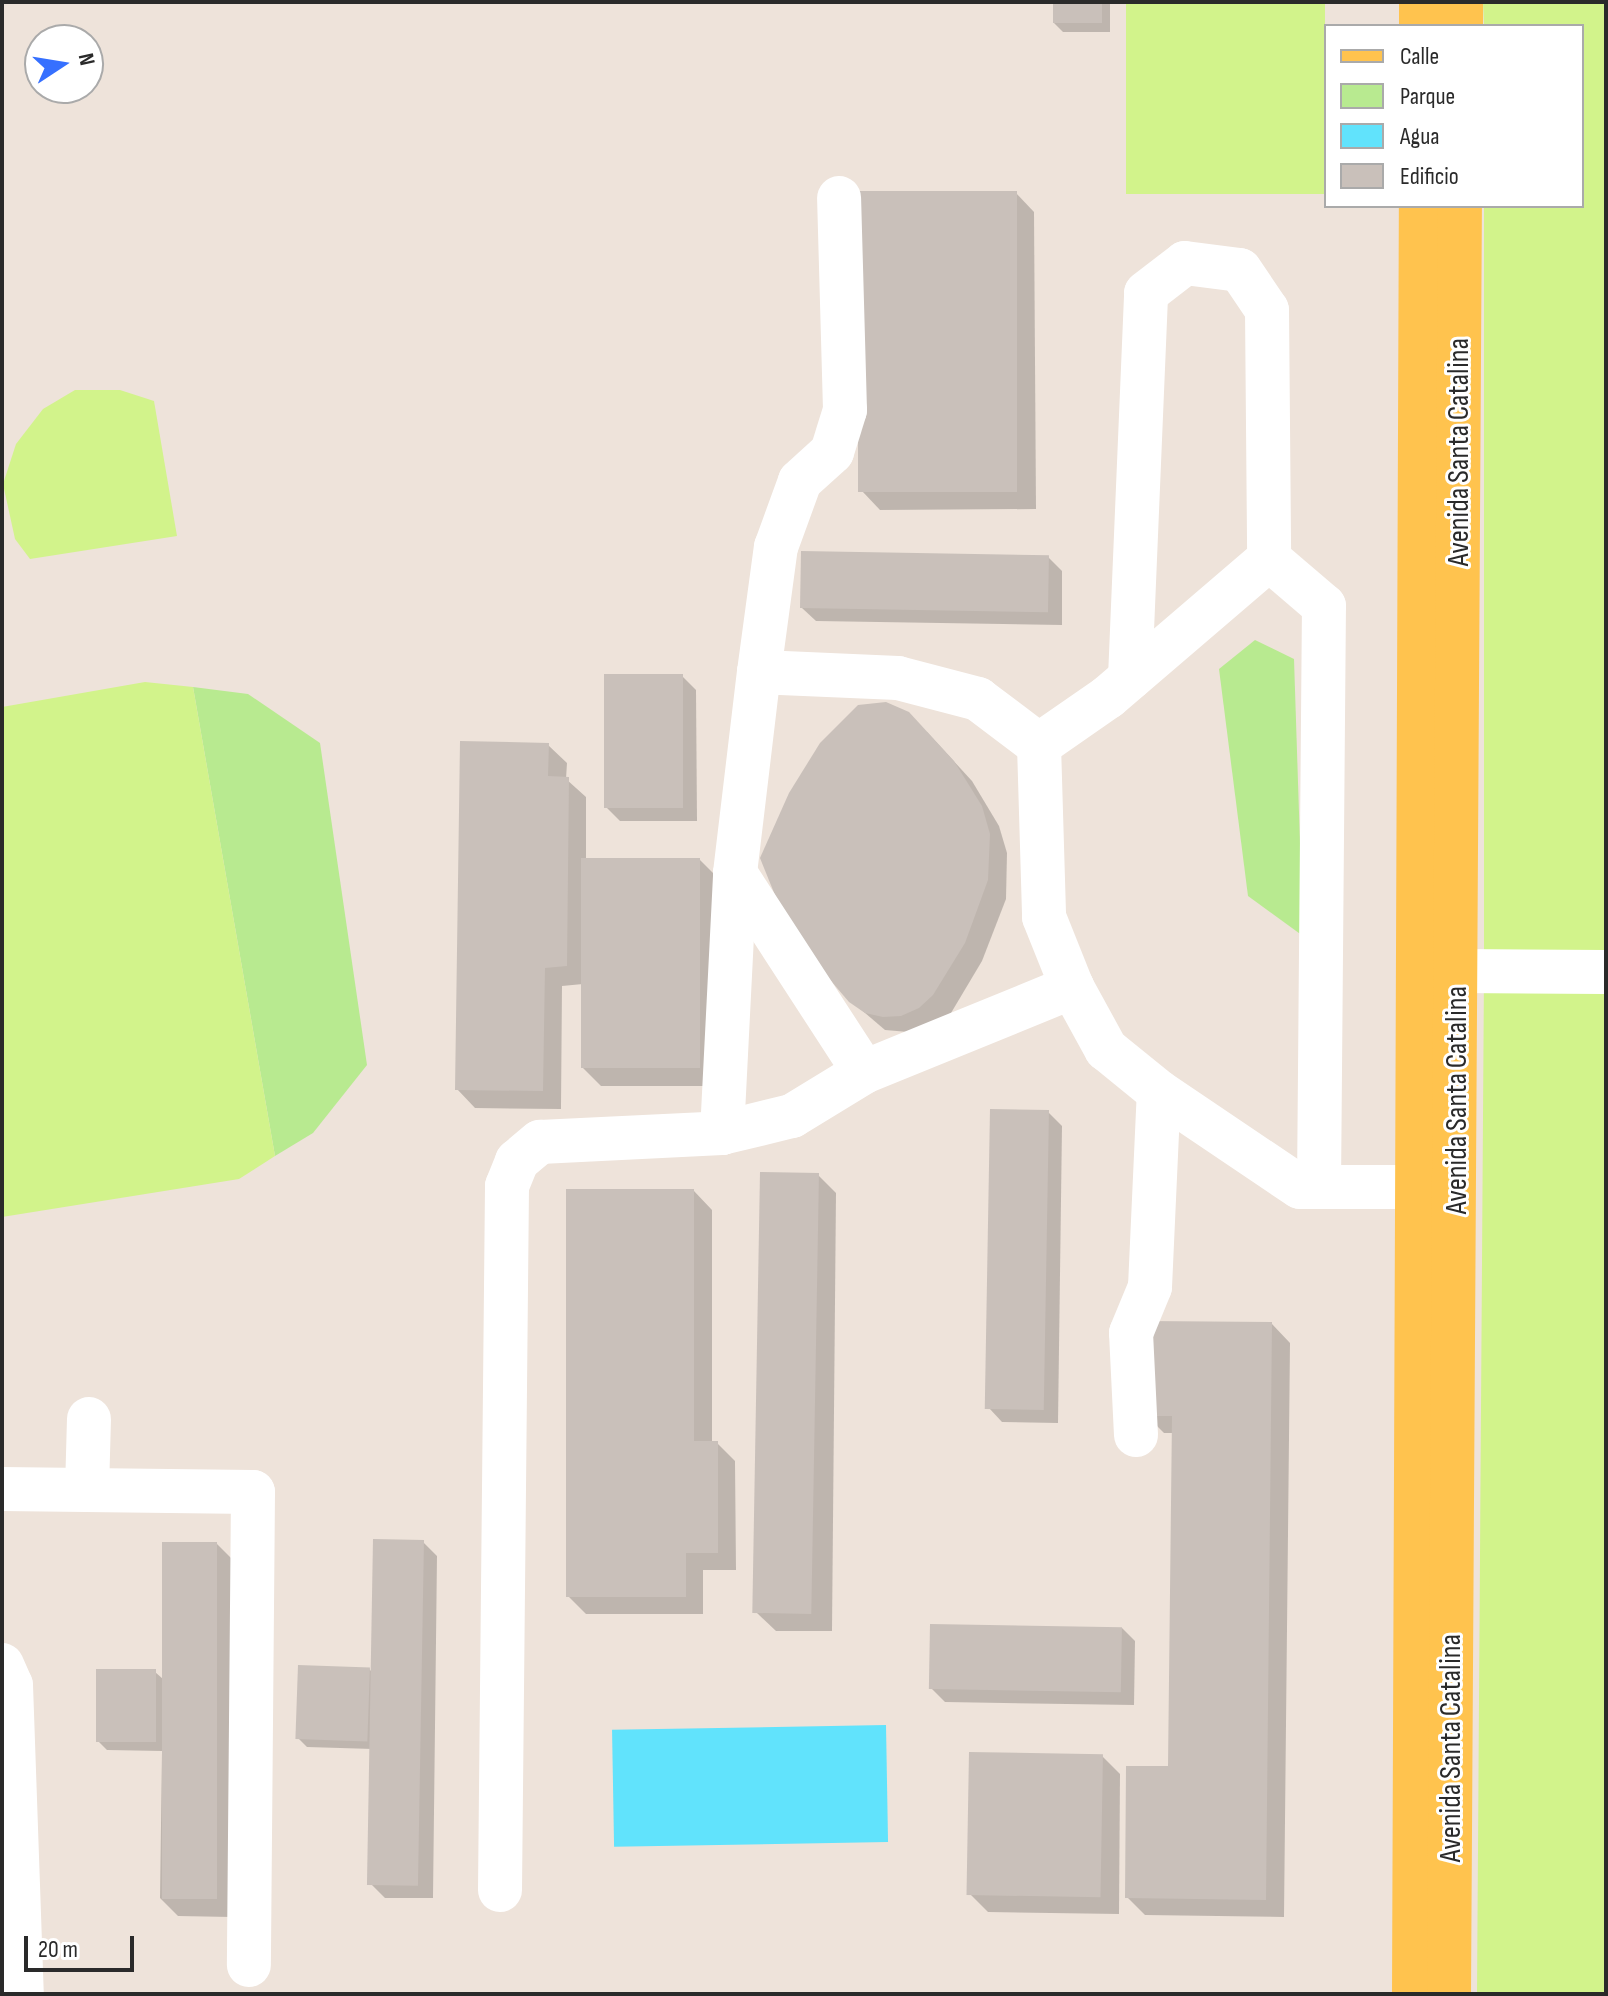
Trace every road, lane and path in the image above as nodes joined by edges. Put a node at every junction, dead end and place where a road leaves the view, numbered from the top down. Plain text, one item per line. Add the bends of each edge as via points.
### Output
1 (1421, 2) edge
2 (1461, 2) edge
3 (1421, 24) edge
4 (1461, 24) edge
5 (839, 198) dead end
6 (1421, 208) edge
7 (1460, 208) edge
8 (1269, 559) junction
9 (759, 672) junction
10 (1130, 678) junction
11 (1039, 745) junction
12 (735, 873) junction
13 (1458, 971) junction
14 (1606, 972) edge
15 (1072, 987) junction
16 (864, 1072) junction
17 (1159, 1092) junction
18 (722, 1133) junction
19 (1319, 1187) junction
20 (1417, 1187) junction
21 (89, 1419) dead end
22 (1136, 1435) dead end
23 (2, 1489) edge
24 (87, 1490) junction
25 (2, 1665) edge
26 (500, 1890) dead end
27 (249, 1965) dead end
28 (22, 1994) edge
29 (1414, 1994) edge
30 (1449, 1994) edge

1 - 3 main road
2 - 4 main road
5 - 9 lane via 845,410 832,452 800,481 776,547
6 - 20 main road, Avenida Santa Catalina
7 - 13 main road, Avenida Santa Catalina
8 - 10 lane
8 - 10 lane via 1267,310 1240,270 1185,263 1146,293
8 - 19 lane via 1324,606
9 - 11 lane via 911,681 978,699
9 - 12 lane
10 - 11 lane
11 - 15 lane via 1044,917
12 - 16 lane
12 - 18 lane
13 - 14 lane
13 - 30 main road, Avenida Santa Catalina
15 - 16 lane
15 - 17 lane via 1106,1049
16 - 18 lane via 792,1116
17 - 19 lane via 1300,1187
17 - 22 lane via 1150,1287 1131,1333
18 - 26 lane via 540,1142 517,1161 507,1186
19 - 20 lane
20 - 29 main road, Avenida Santa Catalina
21 - 24 lane
23 - 24 lane
24 - 27 lane via 253,1492
25 - 28 lane via 11,1685

